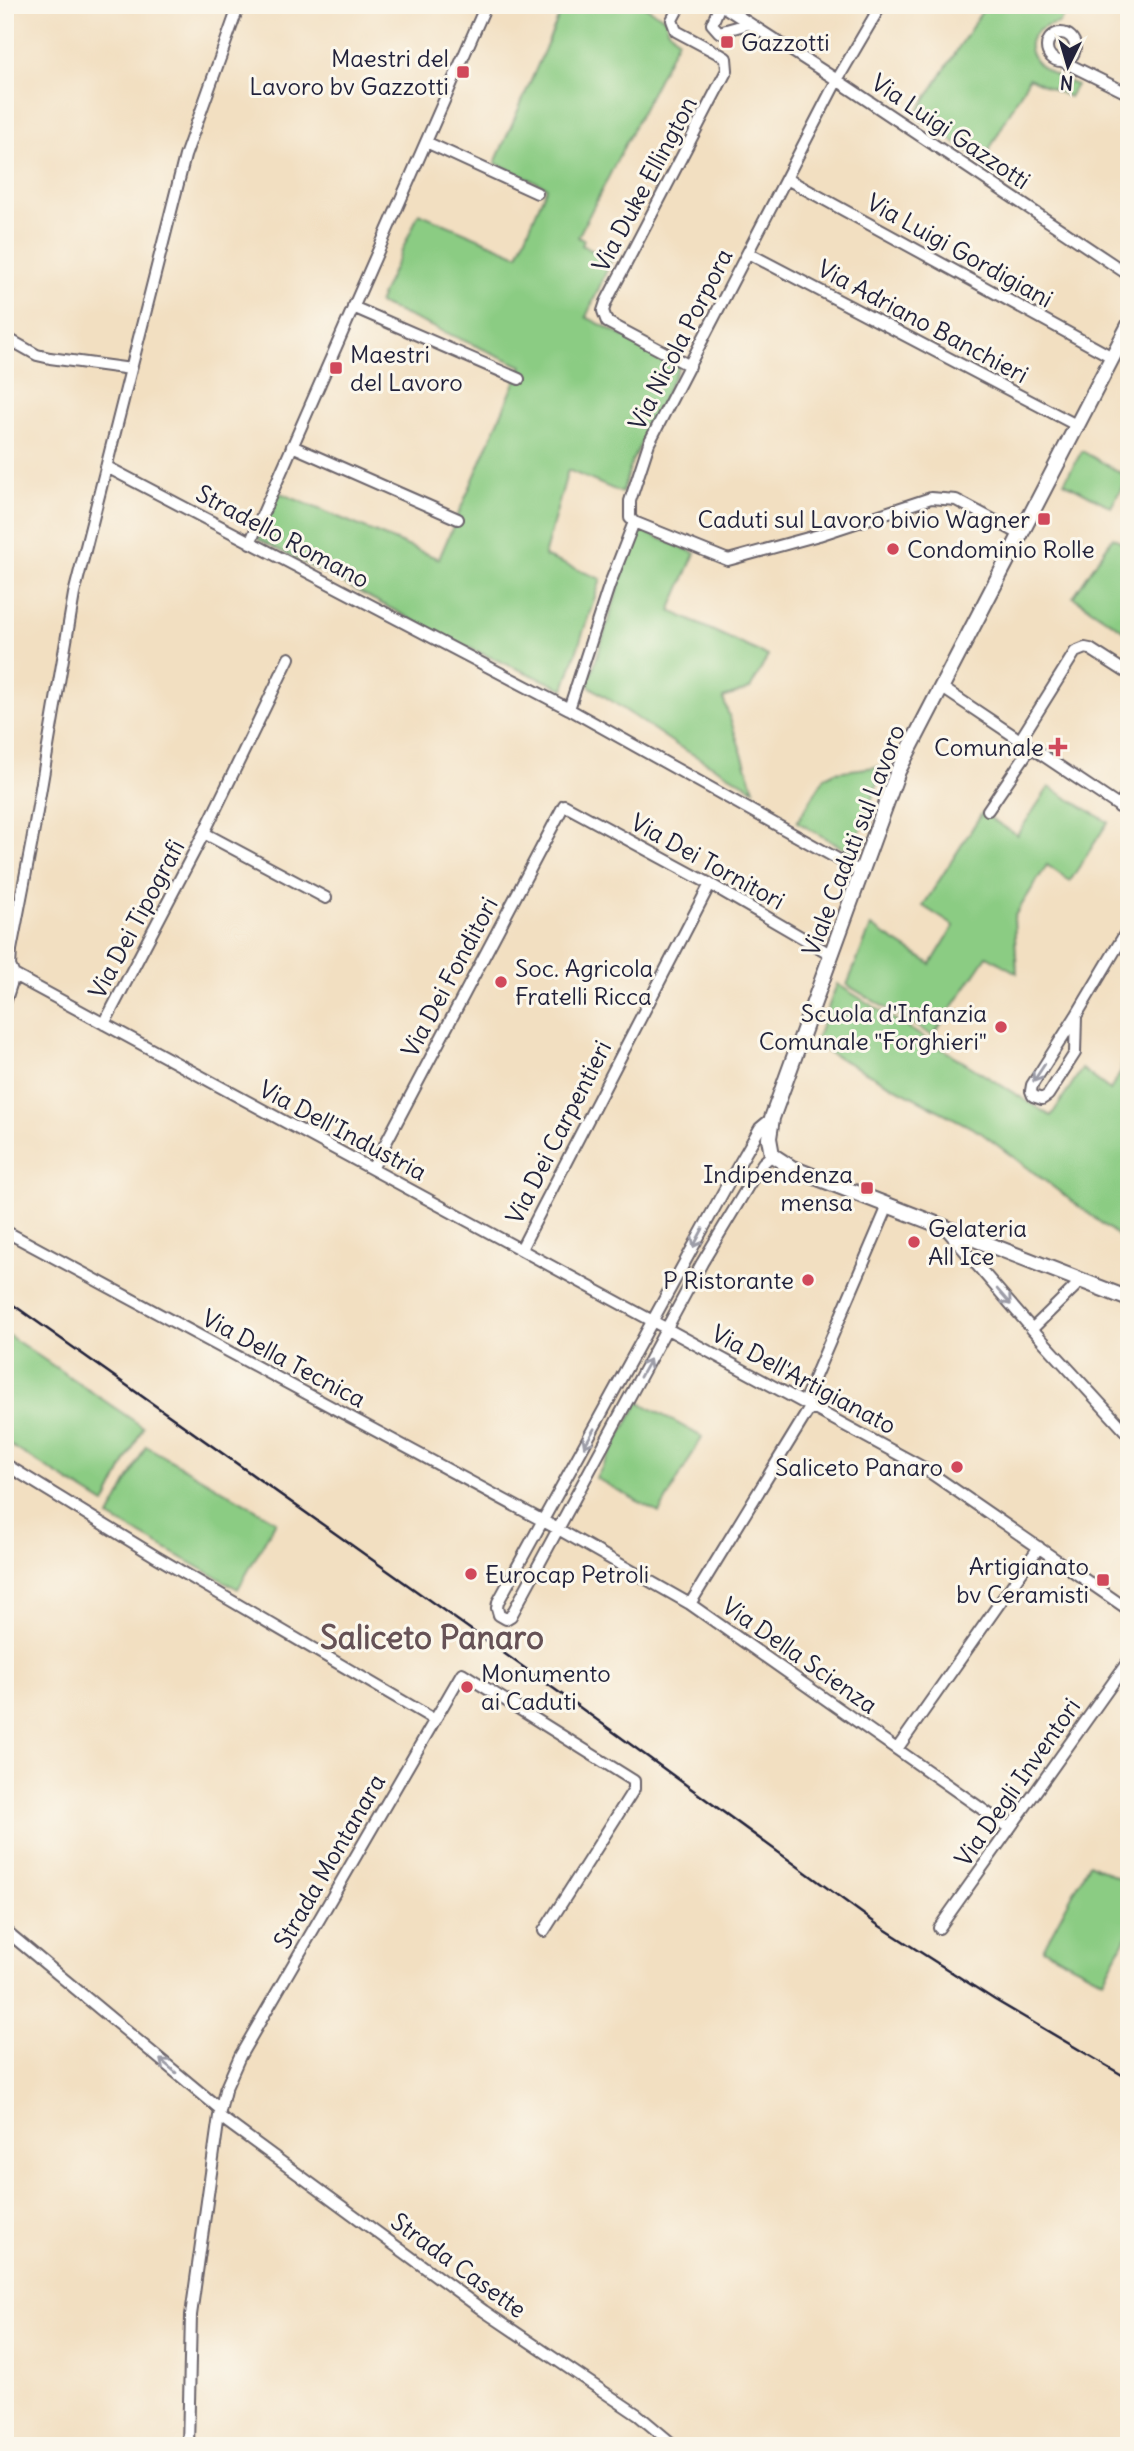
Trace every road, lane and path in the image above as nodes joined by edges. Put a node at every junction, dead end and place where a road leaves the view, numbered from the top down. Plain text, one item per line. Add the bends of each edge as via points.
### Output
1 (239, 5) edge
2 (486, 5) edge
3 (680, 5) edge
4 (721, 5) edge
5 (881, 5) edge
6 (748, 24) junction
7 (1062, 61) dead end
8 (837, 80) junction
9 (1129, 94) edge
10 (426, 142) junction
11 (787, 179) junction
12 (537, 194) dead end
13 (748, 253) junction
14 (1129, 275) edge
15 (353, 307) junction
16 (1129, 325) edge
17 (5, 337) edge
18 (1112, 357) junction
19 (690, 366) junction
20 (131, 369) junction
21 (519, 379) dead end
22 (1078, 426) junction
23 (292, 446) junction
24 (107, 467) junction
25 (458, 519) dead end
26 (634, 522) junction
27 (1020, 534) junction
28 (250, 543) junction
29 (289, 658) dead end
30 (1129, 674) edge
31 (942, 687) junction
32 (569, 709) junction
33 (1020, 740) junction
34 (1031, 747) junction
35 (1129, 791) edge
36 (564, 805) joint
37 (988, 810) dead end
38 (1124, 810) edge
39 (204, 833) junction
40 (861, 872) junction
41 (710, 884) junction
42 (326, 898) dead end
43 (1129, 927) edge
44 (1124, 945) edge
45 (832, 955) junction
46 (14, 975) junction
47 (5, 1003) edge
48 (1076, 1016) junction
49 (104, 1024) junction
50 (772, 1118) junction
51 (772, 1154) junction
52 (372, 1169) junction
53 (888, 1206) junction
54 (945, 1228) junction
55 (5, 1231) edge
56 (520, 1250) junction
57 (1082, 1280) junction
58 (1129, 1298) edge
59 (653, 1321) junction
60 (667, 1328) junction
61 (1032, 1329) junction
62 (808, 1404) junction
63 (1129, 1435) edge
64 (5, 1464) edge
65 (543, 1521) junction
66 (558, 1529) junction
67 (1039, 1547) junction
68 (690, 1604) junction
69 (1129, 1610) edge
70 (1129, 1660) edge
71 (435, 1720) junction
72 (897, 1749) junction
73 (1009, 1828) junction
74 (939, 1928) dead end
75 (5, 1930) edge
76 (544, 1931) dead end
77 (219, 2113) junction
78 (188, 2446) edge
79 (676, 2446) edge

1 - 20 street via 186,156
2 - 10 street
3 - 19 street, Via Duke Ellington via 672,20 676,31 726,58 726,70 603,311 607,322
4 - 6 street, Via Luigi Gazzotti
4 - 6 street, Via Luigi Gazzotti via 712,24 719,32
5 - 8 street, Via Nicola Porpora
6 - 8 street, Via Luigi Gazzotti
7 - 9 street
8 - 11 street, Via Nicola Porpora
8 - 14 street, Via Luigi Gazzotti
10 - 12 street
10 - 15 street
11 - 13 street, Via Nicola Porpora
11 - 18 street, Via Luigi Gordigiani
13 - 19 street, Via Nicola Porpora
13 - 22 street, Via Adriano Banchieri
15 - 21 street
15 - 23 street
16 - 18 street, Viale Caduti sul Lavoro
17 - 20 street via 50,358
18 - 22 street, Viale Caduti sul Lavoro
19 - 26 street, Via Nicola Porpora via 649,443 630,501
20 - 24 street
22 - 27 street, Viale Caduti sul Lavoro
23 - 25 street
23 - 28 street
24 - 28 street, Stradello Romano
24 - 46 street via 74,594 11,950
26 - 27 street via 728,561 931,498 956,500
26 - 32 street, Via Nicola Porpora
27 - 31 street, Viale Caduti sul Lavoro
28 - 32 street, Stradello Romano
29 - 39 street, Via Dei Tipografi
30 - 33 street via 1090,649 1075,652
31 - 33 street
31 - 40 street, Viale Caduti sul Lavoro via 898,771
32 - 40 street, Stradello Romano
33 - 34 street
34 - 37 street
34 - 38 street
35 - 38 street
36 - 41 street, Via Dei Tornitori
36 - 52 street, Via Dei Fonditori
39 - 42 street, Via Dei Tipografi
39 - 49 street, Via Dei Tipografi
40 - 45 street, Viale Caduti sul Lavoro
41 - 45 street, Via Dei Tornitori
41 - 56 street, Via Dei Carpentieri
43 - 44 street
44 - 48 street
45 - 50 street, Viale Caduti sul Lavoro
46 - 47 street
46 - 49 street, Via Dell'Industria
48 -> 48 street via 1032,1085 1037,1098 1048,1095 1075,1053
49 - 52 street, Via Dell'Industria
50 - 51 street, Viale Caduti sul Lavoro
50 -> 59 street, Viale Caduti sul Lavoro via 760,1128
51 - 53 street via 792,1168
51 - 60 street, Viale Caduti sul Lavoro via 750,1183
52 - 56 street, Via Dell'Industria
53 - 54 street
53 - 62 street
54 - 57 street
54 -> 61 street
55 - 65 street, Via Della Tecnica
56 - 59 street, Via Dell'Industria
57 - 58 street
57 - 61 street
59 - 60 street
59 -> 65 street, Viale Caduti sul Lavoro
60 - 62 street, Via Dell'Artigianato
66 -> 60 street, Viale Caduti sul Lavoro
61 - 63 street
62 - 67 street, Via Dell'Artigianato via 922,1467
62 - 68 street
64 - 71 street
65 - 66 street
65 - 66 street, Viale Caduti sul Lavoro via 498,1602 499,1615 506,1619
66 - 68 street, Via Della Scienza
67 - 69 street, Via Dell'Artigianato
67 - 72 street
68 - 72 street, Via Della Scienza
70 - 73 street, Via Degli Inventori
71 - 76 street, Strada Montanara via 462,1673 634,1781 634,1789
71 - 77 street, Strada Montanara via 240,2056
72 - 73 street, Via Della Scienza
73 - 74 street, Via Degli Inventori
77 -> 75 street, Strada Casette
77 - 78 street, Strada Montanara via 191,2315
77 - 79 street, Strada Casette via 484,2311 638,2415

